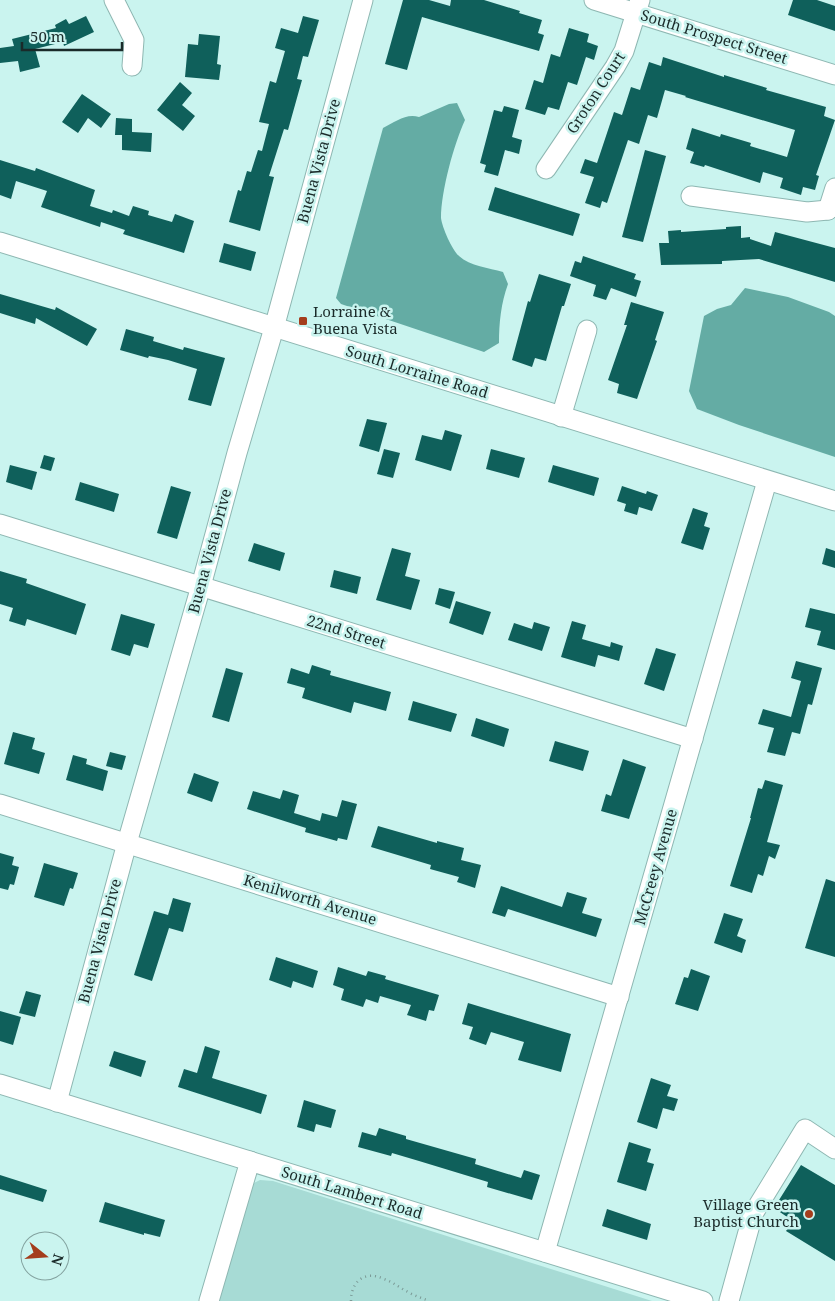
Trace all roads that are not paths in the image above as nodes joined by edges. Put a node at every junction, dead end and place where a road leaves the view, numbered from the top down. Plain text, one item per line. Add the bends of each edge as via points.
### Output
1 (114, 0) edge
2 (363, 0) edge
3 (594, 0) edge
4 (638, 6) edge
5 (132, 66) dead end
6 (835, 75) edge
7 (546, 169) dead end
8 (835, 188) edge
9 (691, 196) dead end
10 (832, 213) edge
11 (0, 242) edge
12 (274, 328) junction
13 (587, 330) dead end
14 (561, 417) junction
15 (767, 481) junction
16 (835, 501) edge
17 (0, 524) edge
18 (201, 586) junction
19 (693, 739) junction
20 (0, 804) edge
21 (126, 843) junction
22 (619, 997) junction
23 (0, 1084) edge
24 (57, 1102) junction
25 (835, 1149) edge
26 (250, 1161) junction
27 (545, 1252) junction
28 (209, 1301) edge
29 (703, 1301) edge
30 (729, 1301) edge

1 - 5 street via 134,40
2 - 12 street, Buena Vista Drive
3 - 4 street, South Prospect Street
4 - 6 street, South Prospect Street
4 - 7 street, Groton Court via 624,51 615,67
8 - 10 street
9 - 10 street
11 - 12 street, South Lorraine Road
12 - 14 street, South Lorraine Road
12 - 18 street, Buena Vista Drive
13 - 14 street
14 - 15 street, South Lorraine Road
15 - 16 street, South Lorraine Road
15 - 19 street, McCreey Avenue
17 - 18 street, 22nd Street
18 - 19 street, 22nd Street
18 - 21 street, Buena Vista Drive
19 - 22 street, McCreey Avenue
20 - 21 street, Kenilworth Avenue
21 - 22 street, Kenilworth Avenue
21 - 24 street, Buena Vista Drive
22 - 27 street, McCreey Avenue
23 - 24 street, South Lambert Road
24 - 26 street, South Lambert Road
25 - 30 street via 805,1129 752,1214
26 - 27 street, South Lambert Road
26 - 28 street
27 - 29 street, South Lambert Road

